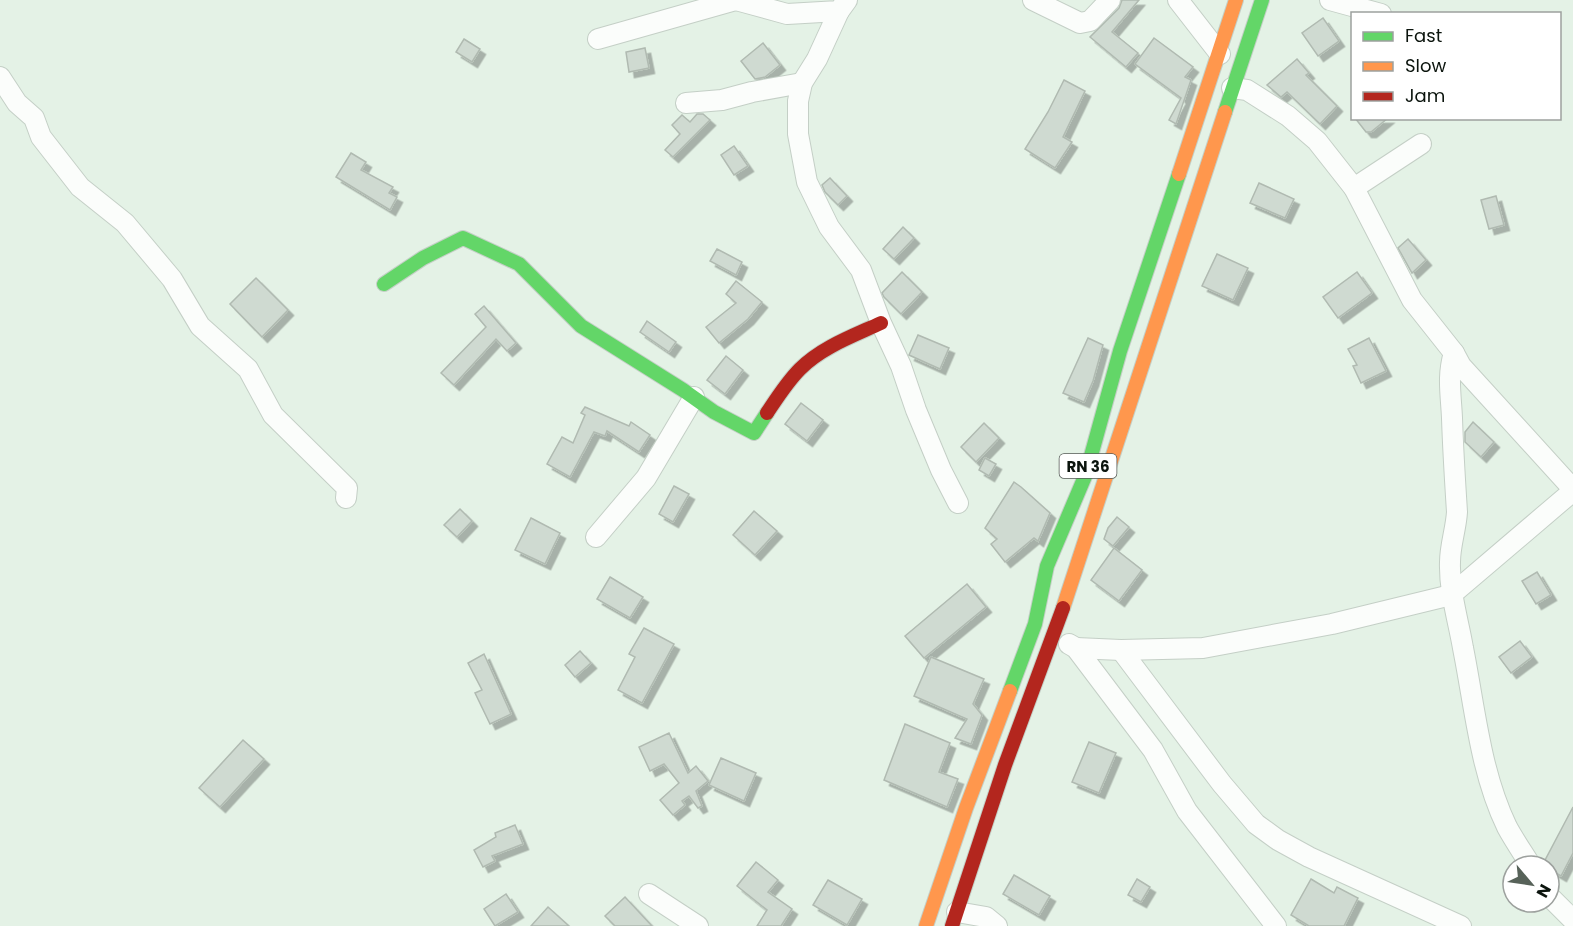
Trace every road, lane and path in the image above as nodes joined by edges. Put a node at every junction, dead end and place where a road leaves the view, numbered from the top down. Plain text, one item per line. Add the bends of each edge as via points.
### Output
1 (736, 0) edge
2 (1033, 0) edge
3 (1110, 0) edge
4 (1178, 0) edge
5 (1236, 0) edge
6 (1262, 0) edge
7 (1330, 0) edge
8 (843, 6) edge
9 (1377, 8) edge
10 (598, 39) dead end
11 (1220, 54) junction
12 (0, 77) edge
13 (802, 83) junction
14 (1232, 88) junction
15 (686, 103) dead end
16 (1421, 144) dead end
17 (1354, 188) junction
18 (384, 284) dead end
19 (880, 323) junction
20 (1454, 353) junction
21 (694, 397) junction
22 (1573, 490) edge
23 (346, 498) dead end
24 (958, 503) dead end
25 (596, 537) dead end
26 (1451, 595) junction
27 (1054, 635) junction
28 (1076, 648) junction
29 (1121, 650) junction
30 (1524, 854) edge
31 (649, 894) dead end
32 (1561, 908) edge
33 (955, 919) edge
34 (1573, 920) edge
35 (698, 926) edge
36 (926, 926) edge
37 (997, 926) edge
38 (1276, 926) edge
39 (1461, 926) edge

1 - 8 street via 787,14
1 - 10 street
2 - 3 street via 1080,23 1090,21
4 - 11 street
5 - 11 main road, RN 36
6 - 14 main road, RN 36
7 - 9 street
8 - 13 street
11 - 36 main road, RN 36 via 1120,351 1086,474 1047,566 1035,624
12 - 23 street via 17,103 34,118 41,137 80,187 125,223 172,279 200,326 248,369 273,415 347,488
13 - 15 street via 722,100
13 - 19 street via 798,134 807,182 829,226 861,270
14 - 17 street via 1247,90 1288,116 1317,141
14 - 27 main road, RN 36
16 - 17 street
17 - 20 street via 1412,300
18 - 21 main road via 463,238 519,264 581,326
19 - 21 main road via 825,351 801,369 754,433
19 - 24 street via 902,366 916,410
20 - 22 street via 1461,366
20 - 26 street via 1449,398 1457,512 1449,563
21 - 25 street via 646,478
22 - 26 street
26 - 29 street via 1332,624 1203,648
26 - 30 street via 1488,773 1507,826
27 - 28 street
27 - 33 main road, RN 36 via 1005,765
28 - 29 street
28 - 38 street via 1153,750 1187,811
29 - 39 street via 1256,824 1309,857
31 - 35 street
32 - 34 street
33 - 37 street via 986,917

